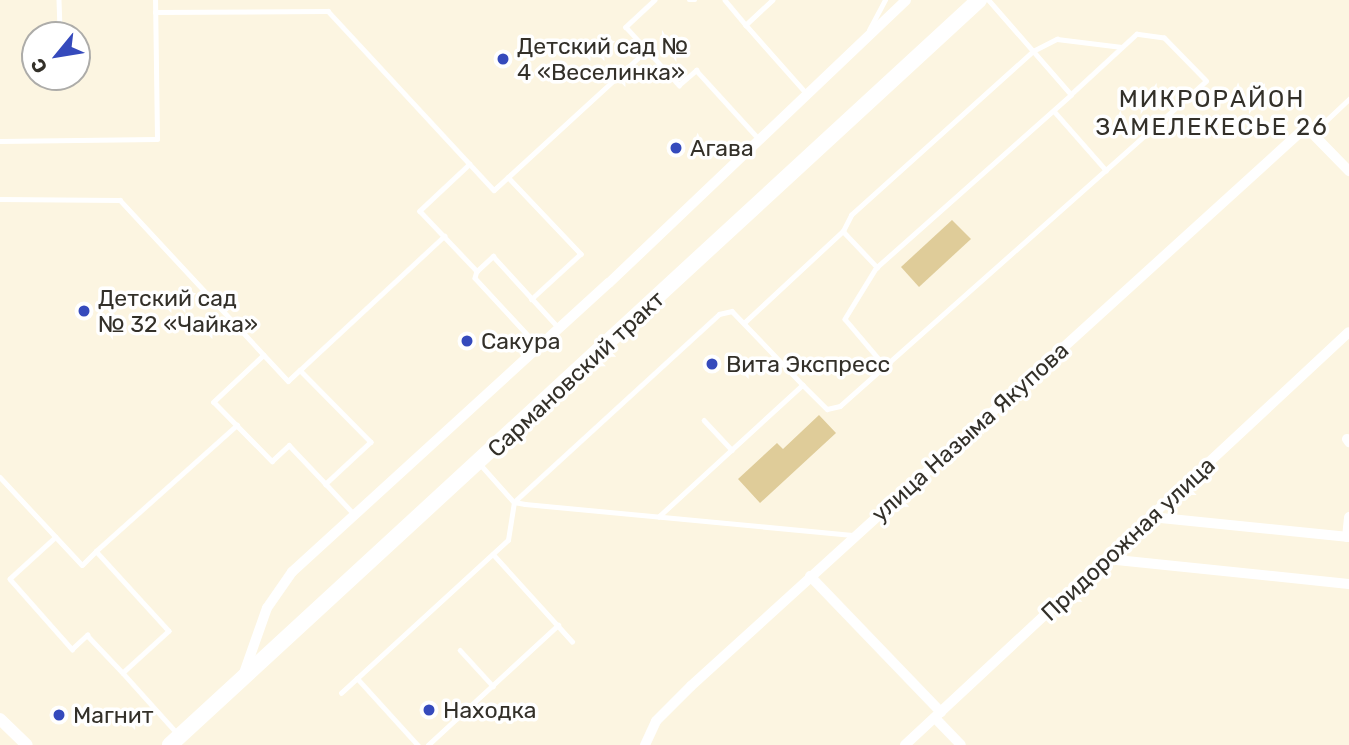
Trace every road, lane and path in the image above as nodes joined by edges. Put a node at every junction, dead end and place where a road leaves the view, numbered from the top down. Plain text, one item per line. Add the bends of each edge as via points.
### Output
1 (59, 0) edge
2 (155, 0) edge
3 (655, 0) edge
4 (689, 0) edge
5 (695, 0) edge
6 (725, 0) edge
7 (773, 0) edge
8 (885, 0) edge
9 (906, 0) edge
10 (979, 0) edge
11 (988, 0) edge
12 (155, 12) junction
13 (60, 21) edge
14 (746, 25) junction
15 (866, 36) junction
16 (1123, 47) junction
17 (647, 50) junction
18 (1033, 51) junction
19 (807, 94) junction
20 (1071, 95) junction
21 (1349, 99) edge
22 (1054, 111) junction
23 (1309, 130) junction
24 (760, 139) junction
25 (0, 141) edge
26 (470, 164) junction
27 (1106, 170) junction
28 (1349, 171) edge
29 (508, 177) junction
30 (0, 199) edge
31 (843, 231) junction
32 (444, 236) junction
33 (877, 267) junction
34 (477, 271) junction
35 (532, 299) junction
36 (745, 322) junction
37 (559, 328) junction
38 (1349, 332) edge
39 (538, 345) junction
40 (264, 355) junction
41 (885, 366) junction
42 (300, 370) junction
43 (803, 385) junction
44 (704, 420) dead end
45 (237, 425) junction
46 (732, 450) junction
47 (479, 463) junction
48 (0, 477) edge
49 (326, 484) junction
50 (514, 502) junction
51 (354, 514) junction
52 (659, 517) junction
53 (1151, 517) junction
54 (1349, 517) edge
55 (856, 535) junction
56 (56, 537) junction
57 (1348, 537) edge
58 (96, 551) junction
59 (493, 554) junction
60 (1107, 559) junction
61 (810, 576) junction
62 (1349, 584) edge
63 (558, 625) junction
64 (572, 641) dead end
65 (460, 650) dead end
66 (123, 673) junction
67 (357, 678) junction
68 (241, 681) junction
69 (493, 686) junction
70 (341, 693) dead end
71 (938, 715) junction
72 (0, 719) edge
73 (175, 741) edge
74 (27, 745) edge
75 (418, 745) edge
76 (428, 745) edge
77 (645, 745) edge
78 (905, 745) edge
79 (961, 745) edge

1 - 13 lane
2 - 12 lane
3 - 17 lane via 626,27
4 - 5 lane
6 - 14 lane
7 - 14 lane
8 - 15 lane
9 - 15 street
10 - 47 main road, Сармановский тракт
11 - 18 lane
12 - 25 lane via 157,139
12 - 26 lane via 328,11
14 - 19 lane
15 - 19 street
16 - 18 lane via 1057,39
16 - 20 lane
16 - 27 lane via 1137,34 1164,38 1206,81
17 - 24 lane via 679,85 696,70
17 - 29 lane
18 - 20 lane
18 - 31 lane via 851,215
19 - 24 street
20 - 22 lane
21 - 23 lane
22 - 27 lane
22 - 33 lane
23 - 28 street
23 - 55 street, улица Назыма Якупова
24 - 37 street
26 - 29 lane via 494,190
26 - 32 lane via 420,211
27 - 41 lane
29 - 35 lane via 581,254
30 - 40 lane via 120,200
31 - 33 lane
31 - 36 lane
32 - 34 lane
32 - 42 lane
33 - 41 lane via 845,319
34 - 35 lane via 493,256
34 - 39 lane via 475,278
35 - 37 lane
36 - 43 lane
36 - 50 lane via 732,311 721,312
37 - 39 street
38 - 53 street, Придорожная улица
39 - 51 street
40 - 42 lane via 288,381
40 - 45 lane via 214,402
41 - 43 lane via 834,409 821,406
42 - 49 lane via 370,442
43 - 46 lane
44 - 46 lane
45 - 49 lane via 271,461 289,445
45 - 58 lane
46 - 52 lane
47 - 50 lane
47 - 68 main road, Сармановский тракт
48 - 56 lane
49 - 51 lane
50 - 52 lane
50 - 59 lane via 510,536
51 - 68 street via 292,572 267,608
52 - 55 lane
53 - 57 street
53 - 60 street, Придорожная улица
54 - 57 street
55 - 61 street, улица Назыма Якупова
56 - 58 lane via 82,565
56 - 66 lane via 10,579 72,649 87,635
58 - 66 lane via 169,631
59 - 63 lane
59 - 67 lane
60 - 62 street
60 - 71 street, Придорожная улица
61 - 71 street
61 - 77 street, улица Назыма Якупова via 656,721
63 - 64 lane
63 - 69 lane
65 - 69 lane
66 - 73 lane
67 - 70 lane
67 - 75 lane
68 - 73 main road, Сармановский тракт
69 - 76 lane
71 - 78 street, Придорожная улица
71 - 79 street
72 - 74 street

